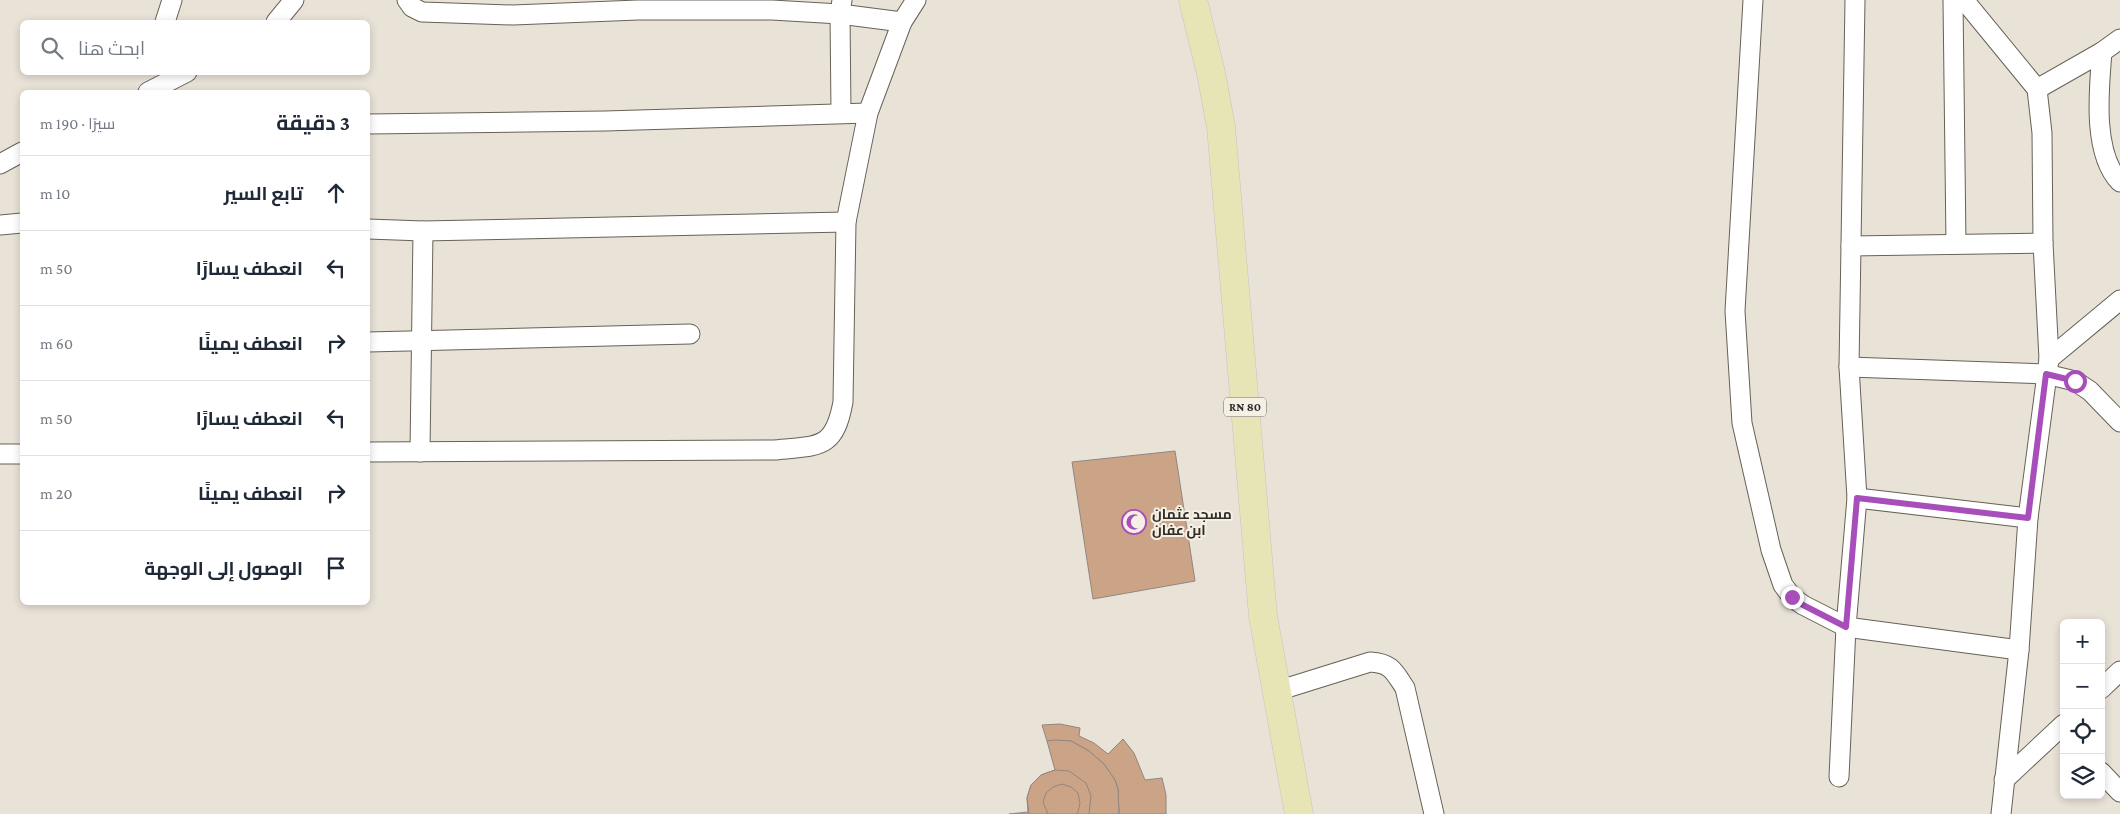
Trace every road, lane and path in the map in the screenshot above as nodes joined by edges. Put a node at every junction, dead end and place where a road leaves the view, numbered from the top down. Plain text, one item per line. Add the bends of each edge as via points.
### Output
1 (172, 0) edge
2 (294, 0) edge
3 (407, 0) edge
4 (916, 0) edge
5 (1193, 0) edge
6 (1753, 0) edge
7 (1855, 0) edge
8 (1953, 0) edge
9 (1964, 0) edge
10 (553, 7) edge
11 (841, 7) edge
12 (166, 20) edge
13 (278, 20) edge
14 (902, 22) junction
15 (2120, 38) edge
16 (2102, 52) junction
17 (149, 75) edge
18 (181, 75) edge
19 (2037, 89) junction
20 (146, 90) edge
21 (150, 90) edge
22 (841, 113) junction
23 (868, 113) junction
24 (370, 124) edge
25 (20, 153) edge
26 (0, 164) edge
27 (2120, 182) edge
28 (846, 222) junction
29 (20, 223) edge
30 (0, 225) edge
31 (370, 229) edge
32 (423, 231) junction
33 (2042, 243) junction
34 (1956, 244) junction
35 (1851, 246) junction
36 (2120, 300) edge
37 (690, 334) dead end
38 (423, 341) junction
39 (370, 342) edge
40 (2048, 366) junction
41 (1849, 367) junction
42 (2120, 422) edge
43 (370, 452) edge
44 (420, 452) junction
45 (0, 454) edge
46 (20, 454) edge
47 (1857, 498) junction
48 (2028, 518) junction
49 (1846, 627) junction
50 (2019, 650) junction
51 (2120, 671) edge
52 (2105, 685) edge
53 (1277, 691) junction
54 (2060, 730) edge
55 (2105, 776) edge
56 (1839, 777) dead end
57 (2004, 780) junction
58 (2120, 792) edge
59 (1299, 814) edge
60 (1434, 814) edge
61 (2001, 814) edge

1 - 12 street
2 - 13 street
3 - 10 street via 422,12 514,16
4 - 14 street
5 - 53 main road, RN 80 via 1221,127 1263,616
6 - 49 street via 1735,311 1742,423 1771,550 1783,584 1803,605
7 - 35 street
8 - 34 street
9 - 19 street
10 - 11 street via 638,10
11 - 14 street
11 - 22 street
14 - 23 street
15 - 16 street
16 - 19 street
16 - 27 street via 2099,95 2104,150
17 - 20 street
18 - 21 street
19 - 33 street via 2042,133
22 - 23 street
22 - 24 street via 605,121
23 - 28 street
25 - 26 street
28 - 32 street
28 - 44 street via 843,402 840,420 833,434 822,444 775,450
29 - 30 street
31 - 32 street
32 - 38 street
33 - 34 street
33 - 40 street
34 - 35 street
35 - 41 street
36 - 40 street
37 - 38 street
38 - 39 street
38 - 44 street
40 - 41 street
40 - 42 street via 2090,391
40 - 48 street
41 - 47 street
43 - 44 street
45 - 46 street
47 - 48 street
47 - 49 street
48 - 50 street
49 - 50 street
49 - 56 street
50 - 57 street
51 - 52 street
53 - 59 main road, RN 80
53 - 60 street via 1370,662 1383,663 1405,688
54 - 57 street
55 - 58 street
57 - 61 street

